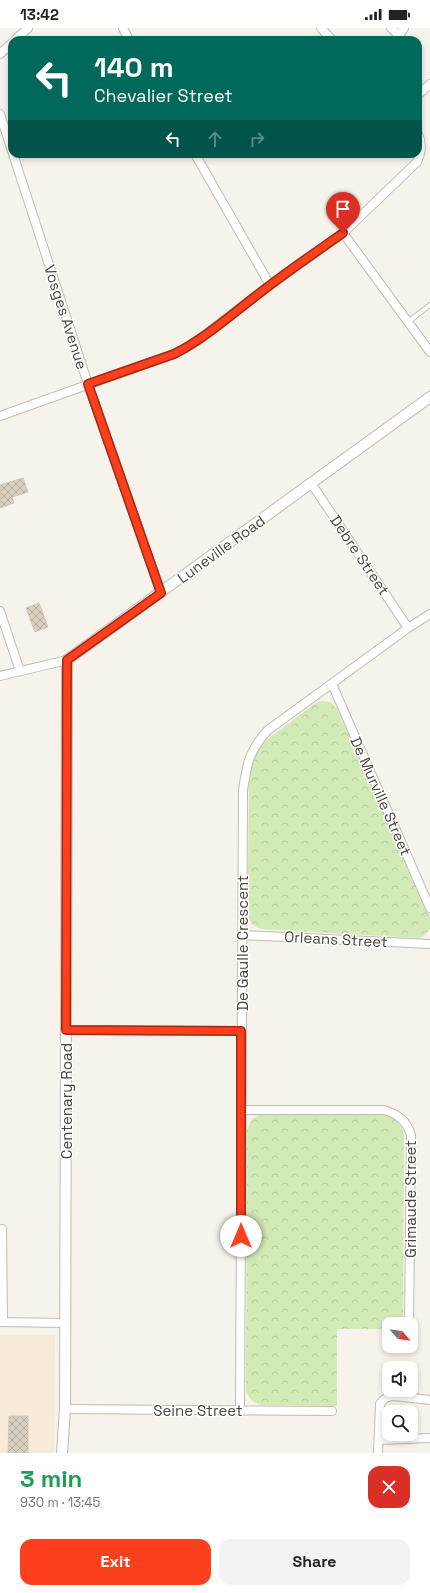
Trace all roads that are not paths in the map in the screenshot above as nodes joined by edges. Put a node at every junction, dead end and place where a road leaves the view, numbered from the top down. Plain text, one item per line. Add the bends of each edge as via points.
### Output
1 (28, 28) edge
2 (321, 28) edge
3 (19, 36) edge
4 (328, 36) edge
5 (8, 47) edge
6 (0, 54) edge
7 (430, 84) edge
8 (422, 92) edge
9 (0, 114) edge
10 (8, 139) edge
11 (14, 158) edge
12 (197, 158) edge
13 (418, 158) edge
14 (343, 233) junction
15 (270, 285) junction
16 (430, 305) edge
17 (408, 322) junction
18 (430, 352) edge
19 (88, 384) junction
20 (430, 397) edge
21 (0, 416) edge
22 (311, 483) junction
23 (161, 593) junction
24 (0, 611) edge
25 (430, 614) edge
26 (408, 628) junction
27 (67, 660) junction
28 (20, 671) junction
29 (0, 676) edge
30 (332, 684) junction
31 (430, 908) edge
32 (242, 935) junction
33 (430, 944) edge
34 (66, 1030) junction
35 (241, 1031) junction
36 (242, 1110) junction
37 (2, 1229) dead end
38 (409, 1317) edge
39 (2, 1322) edge
40 (64, 1323) junction
41 (430, 1400) edge
42 (64, 1409) junction
43 (240, 1410) junction
44 (332, 1411) dead end
45 (64, 1421) junction
46 (430, 1438) edge
47 (379, 1440) junction
48 (62, 1453) edge
49 (67, 1453) edge
50 (378, 1453) edge

1 - 3 street
2 - 4 street
5 - 6 street
7 - 8 street
9 - 10 street
11 - 19 street, Vosges Avenue
12 - 15 street
13 - 14 street via 417,162
14 - 15 street
14 - 17 street
15 - 19 street via 186,348
16 - 17 lane
17 - 18 street
19 - 21 street
19 - 23 street, Vosges Avenue
20 - 22 street, Luneville Road
22 - 23 street, Luneville Road
22 - 26 street, Debre Street
23 - 27 street, Luneville Road
24 - 28 street
25 - 26 street, De Gaulle Crescent
26 - 30 street, De Gaulle Crescent
27 - 28 street, Luneville Road
27 - 34 street, Centenary Road
28 - 29 street, Luneville Road
30 - 31 street, De Murville Street
30 - 32 street, De Gaulle Crescent via 268,730 250,756 243,790
32 - 33 street, Orleans Street
32 - 35 street, De Gaulle Crescent
34 - 35 street
34 - 40 street, Centenary Road
35 - 36 street, De Gaulle Crescent
36 - 38 street, Grimaude Street via 384,1110 395,1113 408,1126 411,1135
36 - 43 street, De Gaulle Crescent
37 - 39 street
39 - 40 street
40 - 42 street, Centenary Road
41 - 47 street via 395,1396 383,1399 380,1404
42 - 43 street, Seine Street
42 - 45 street, Centenary Road
43 - 44 street, Seine Street
45 - 48 street, Centenary Road
45 - 49 street, Centenary Road
46 - 47 street
47 - 50 street

